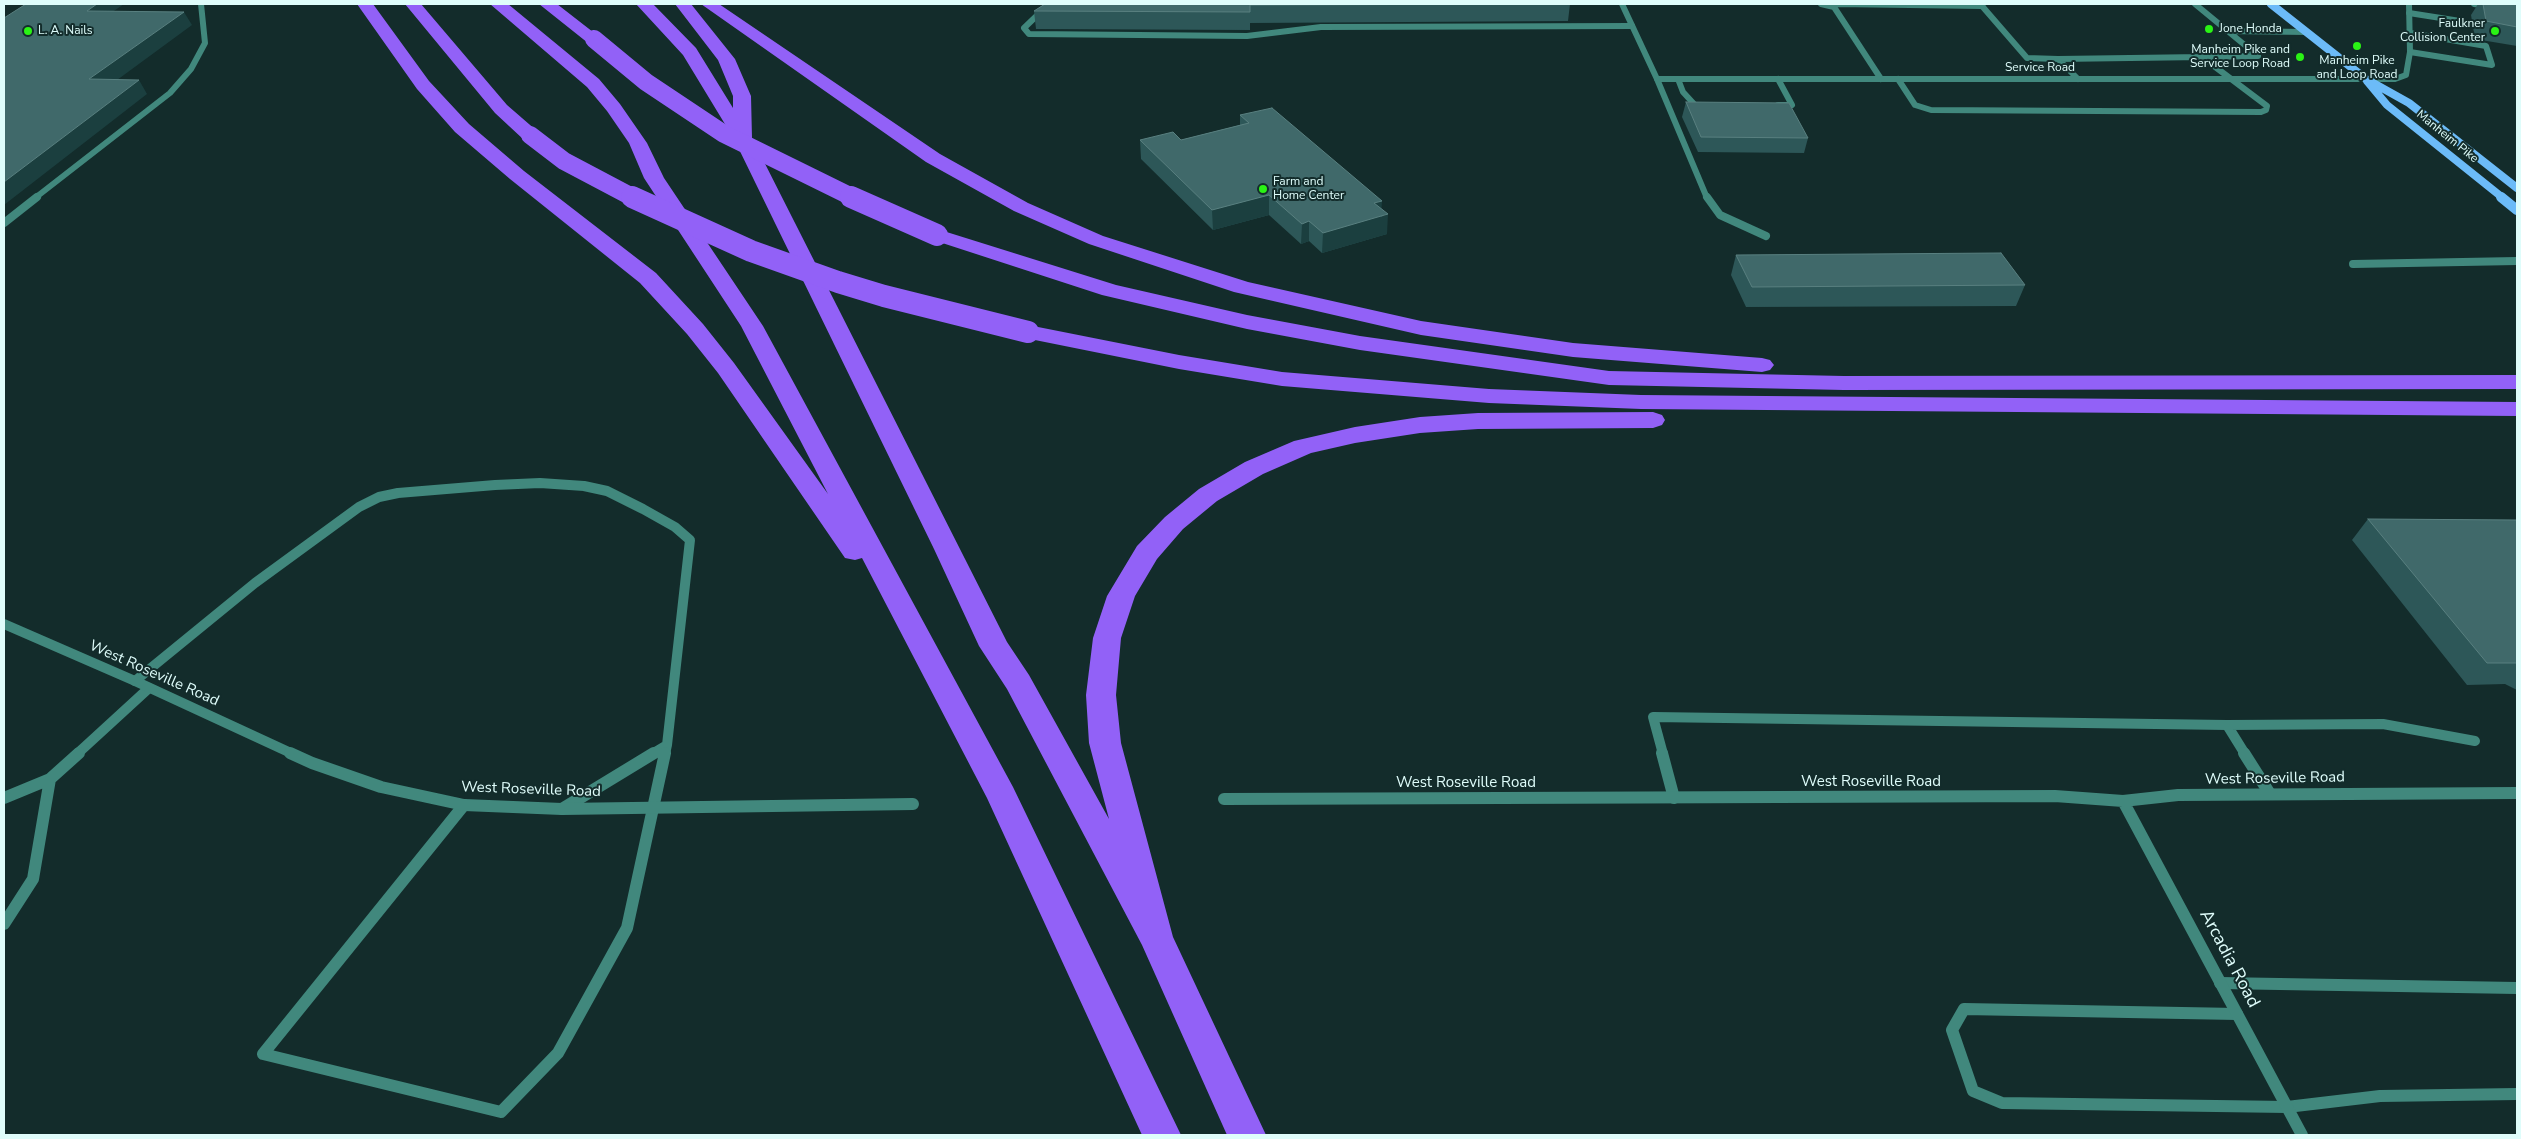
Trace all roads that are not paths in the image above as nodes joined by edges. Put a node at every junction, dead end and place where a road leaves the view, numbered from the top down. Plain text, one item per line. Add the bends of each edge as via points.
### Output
1 (201, 4) edge
2 (365, 4) edge
3 (413, 4) edge
4 (498, 4) edge
5 (547, 4) edge
6 (644, 4) edge
7 (683, 4) edge
8 (709, 4) edge
9 (1049, 4) edge
10 (1622, 4) edge
11 (1820, 4) edge
12 (2195, 4) edge
13 (2270, 4) edge
14 (2410, 4) edge
15 (2474, 4) edge
16 (1983, 5) edge
17 (1834, 7) junction
18 (2517, 11) edge
19 (2409, 13) junction
20 (2460, 21) dead end
21 (1632, 26) junction
22 (2228, 31) junction
23 (2306, 32) junction
24 (2410, 32) junction
25 (2410, 52) junction
26 (2202, 57) junction
27 (2058, 59) junction
28 (2226, 78) junction
29 (1657, 79) junction
30 (1678, 79) junction
31 (1778, 79) junction
32 (1881, 79) junction
33 (1898, 79) junction
34 (2078, 79) junction
35 (2366, 79) junction
36 (1694, 104) edge
37 (1774, 105) edge
38 (743, 139) junction
39 (2517, 188) edge
40 (2517, 210) edge
41 (4, 223) edge
42 (1766, 236) dead end
43 (2517, 261) edge
44 (2353, 264) dead end
45 (2517, 382) edge
46 (2018, 384) junction
47 (2002, 405) junction
48 (2517, 409) edge
49 (4, 624) edge
50 (923, 649) junction
51 (135, 681) junction
52 (149, 688) junction
53 (2227, 725) junction
54 (2475, 741) dead end
55 (667, 745) junction
56 (50, 779) junction
57 (2517, 793) edge
58 (2270, 794) junction
59 (4, 798) edge
60 (1674, 798) junction
61 (1224, 799) dead end
62 (2123, 801) junction
63 (913, 804) dead end
64 (464, 805) junction
65 (652, 808) junction
66 (562, 809) junction
67 (4, 924) edge
68 (1156, 937) junction
69 (2220, 983) junction
70 (2517, 988) edge
71 (2237, 1014) junction
72 (2517, 1094) edge
73 (2287, 1107) junction
74 (1162, 1135) edge
75 (1247, 1135) edge
76 (2302, 1135) edge

1 - 41 street via 205,43 191,69 170,93
2 - 50 highway via 422,85 462,128 648,278 695,329 726,368
3 - 47 highway, bridge via 501,109 564,161 660,211 751,250 884,296 1028,332 1282,379 1436,393 1641,402
4 - 50 highway via 593,83 638,143 654,178 752,326
5 - 46 highway, bridge via 646,82 724,134 873,208 937,235 1058,274 1175,306 1319,336 1528,368 1619,378 1844,384
6 - 38 highway via 690,52
7 - 38 highway via 726,59 739,88
8 - 46 highway via 933,158 980,186 1096,240 1242,287 1421,328 1573,350
9 - 21 street via 1024,28 1029,34 1247,36 1321,27
10 - 21 street
11 - 17 street
12 - 22 street
13 - 23 main road, Manheim Pike
14 - 19 street
15 - 18 street
16 - 17 street via 1837,4
16 - 27 street via 2027,58
17 - 32 street
19 - 20 street
19 - 24 street
21 - 29 street
22 - 23 street
22 - 26 street via 2258,56
23 - 35 main road, Manheim Pike
24 - 25 street
24 - 25 street via 2486,46 2492,65
25 - 35 street, Service Road via 2406,76
26 - 27 street
26 - 28 street
27 - 34 street
28 - 33 street via 2260,99 2267,106 2266,110 1931,110 1915,105
28 - 34 street, Service Road
28 - 35 street, Service Road
29 - 30 street
29 - 42 street via 1708,200 1720,215
30 - 31 street, Service Road
30 - 36 street via 1683,92
31 - 32 street, Service Road
31 - 37 street via 1792,105
32 - 33 street, Service Road
33 - 34 street, Service Road
35 - 39 main road, Manheim Pike via 2409,103
35 - 40 main road, Manheim Pike via 2387,106
38 - 68 highway via 994,646
43 - 44 street
45 - 46 highway
47 - 48 highway
47 - 68 highway via 1874,420 1478,421 1420,425 1303,447 1254,468 1208,495 1174,523 1147,553 1121,596 1108,638 1101,695 1105,743
49 - 51 street, West Roseville Road
50 - 74 highway via 1002,796
51 - 52 street, West Roseville Road
51 - 55 street via 255,583 359,507 379,497 495,485 584,486 607,491 643,508 690,540
52 - 56 street
52 - 64 street, West Roseville Road via 312,763 381,787
53 - 54 street via 2383,724
53 - 58 street
53 - 60 street via 1653,717
55 - 65 street
55 - 66 street
56 - 59 street
56 - 67 street via 33,879
57 - 58 street, West Roseville Road
58 - 62 street, West Roseville Road via 2178,795
60 - 61 street, West Roseville Road
60 - 62 street, West Roseville Road via 2055,796
62 - 69 street, Arcadia Road
63 - 65 street, West Roseville Road
64 - 65 street via 263,1054 502,1112 558,1053 627,928
64 - 66 street, West Roseville Road
65 - 66 street, West Roseville Road
68 - 75 highway
69 - 70 street
69 - 71 street, Arcadia Road
71 - 73 street, Arcadia Road
71 - 73 street via 1964,1009 1952,1030 1973,1091 2002,1102
72 - 73 street via 2380,1096
73 - 76 street, Arcadia Road

